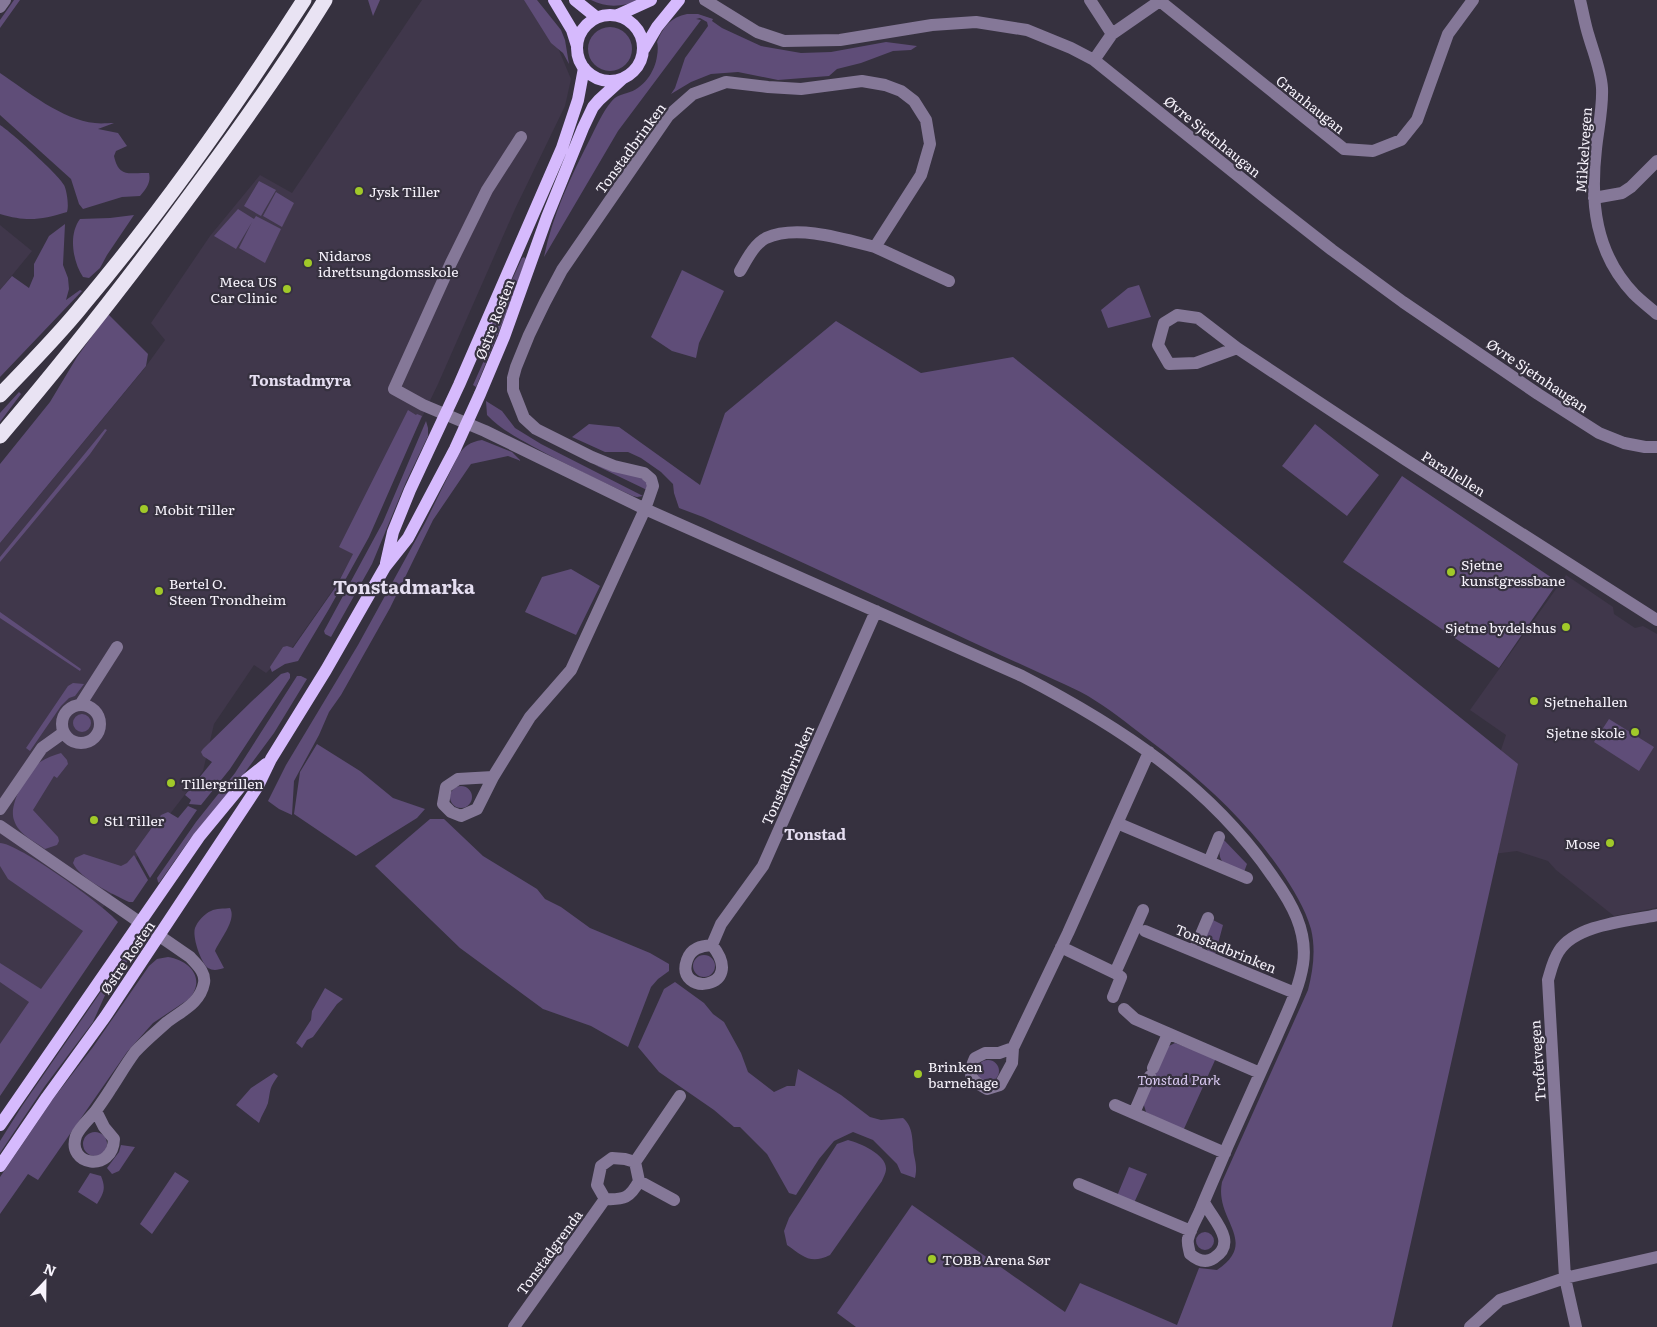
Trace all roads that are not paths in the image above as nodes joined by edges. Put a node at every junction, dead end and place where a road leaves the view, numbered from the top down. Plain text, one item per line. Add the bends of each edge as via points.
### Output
1 (5, 0) edge
2 (304, 0) edge
3 (325, 0) edge
4 (554, 0) edge
5 (575, 0) edge
6 (651, 0) edge
7 (678, 0) edge
8 (705, 0) edge
9 (1090, 0) edge
10 (1160, 0) edge
11 (1473, 0) edge
12 (1580, 0) edge
13 (0, 7) edge
14 (618, 15) junction
15 (596, 17) junction
16 (1112, 34) junction
17 (577, 46) junction
18 (644, 49) junction
19 (1094, 60) junction
20 (584, 68) junction
21 (622, 79) junction
22 (521, 137) dead end
23 (1657, 161) edge
24 (1594, 198) junction
25 (875, 247) junction
26 (740, 271) dead end
27 (949, 281) dead end
28 (1657, 314) edge
29 (1238, 348) junction
30 (0, 395) edge
31 (446, 415) junction
32 (468, 423) junction
33 (0, 436) edge
34 (1657, 447) edge
35 (645, 510) junction
36 (385, 567) junction
37 (876, 611) junction
38 (1657, 620) edge
39 (117, 647) dead end
40 (80, 705) junction
41 (63, 733) junction
42 (1149, 752) junction
43 (271, 760) junction
44 (493, 777) dead end
45 (0, 809) edge
46 (1117, 823) junction
47 (0, 826) edge
48 (1219, 837) dead end
49 (1209, 862) junction
50 (1247, 878) dead end
51 (1143, 910) dead end
52 (1657, 916) edge
53 (1208, 918) dead end
54 (140, 922) junction
55 (1145, 931) dead end
56 (159, 935) junction
57 (712, 945) dead end
58 (1061, 947) junction
59 (1194, 951) junction
60 (1115, 973) junction
61 (1295, 993) junction
62 (1113, 997) dead end
63 (1124, 1009) dead end
64 (1168, 1034) junction
65 (1013, 1048) dead end
66 (1260, 1074) junction
67 (680, 1096) dead end
68 (1115, 1105) dead end
69 (96, 1111) dead end
70 (1134, 1113) junction
71 (0, 1126) edge
72 (1225, 1153) junction
73 (635, 1162) junction
74 (0, 1166) edge
75 (639, 1181) junction
76 (1080, 1184) dead end
77 (605, 1199) junction
78 (674, 1200) dead end
79 (1204, 1202) junction
80 (1191, 1231) junction
81 (1657, 1257) edge
82 (1564, 1278) junction
83 (518, 1326) edge
84 (1470, 1327) edge
85 (1576, 1327) edge

1 - 13 street
2 - 30 highway via 221,126 117,264
3 - 33 highway via 240,128 171,221
4 - 17 main road via 572,30
5 - 15 main road
6 - 14 main road
7 - 18 main road
8 - 19 street, Øvre Sjetnhaugan via 757,32 784,41 840,40 932,25 976,22 1027,30
9 - 16 street
10 - 11 street, Granhaugan via 1344,149 1373,151 1401,140 1418,120 1448,34
10 - 16 street
12 - 24 street, Mikkelvegen via 1602,88
14 - 15 main road
14 - 18 main road via 637,28
15 - 17 main road via 583,29
16 - 19 street
17 - 20 main road
18 - 21 main road via 637,68
19 - 34 street, Øvre Sjetnhaugan via 1277,208 1403,302 1598,433 1624,443
20 - 21 main road via 601,80
20 - 31 main road, Østre Rosten via 578,100 562,148
21 - 32 main road, Østre Rosten via 593,107 583,128
22 - 31 street via 483,197 394,390
23 - 24 street via 1622,193
24 - 28 street, Mikkelvegen via 1598,228 1615,270 1634,294
25 - 26 street via 837,237 798,232 779,235 764,239
25 - 27 street
25 - 35 street, Tonstadbrinken via 921,175 930,144 926,120 914,101 901,91 862,81 800,89 726,82 693,94 668,116 562,270 532,330 513,378 513,390 524,418 536,429 599,460 644,473 651,479 653,486
29 - 29 street, Parallellen via 1198,318 1177,315 1164,323 1158,345 1169,364 1196,363
29 - 38 street, Parallellen
31 - 32 street
31 - 36 main road, Østre Rosten via 393,532
32 - 35 street
32 - 36 main road, Østre Rosten via 408,538
35 - 37 street
35 - 44 street, Tonstadbrinken via 571,670 530,717
36 - 43 main road, Østre Rosten
37 - 42 street via 1071,701
37 - 57 street, Tonstadbrinken via 763,866 721,924
39 - 40 street
40 - 41 street via 71,707 64,714 61,723
40 - 41 street via 96,713 100,721 99,730 94,738 77,744
41 - 45 street via 42,748
42 - 46 street
42 - 61 street via 1182,776 1221,812 1259,856 1285,894 1296,916 1304,947
43 - 54 main road, Østre Rosten via 246,780 210,823
43 - 56 main road, Østre Rosten via 258,786
46 - 49 street
46 - 58 street
47 - 54 street, Østre Rosten
48 - 49 street
49 - 50 street
51 - 60 street
52 - 82 street, Trofetvegen via 1591,929 1574,936 1560,949 1552,964 1548,1003
53 - 59 street
54 - 56 street
54 - 71 main road, Østre Rosten
55 - 59 street, Tonstadbrinken
56 - 69 street via 190,957 204,974 204,982 195,1002 167,1022 136,1051
56 - 74 main road, Østre Rosten
58 - 60 street
58 - 65 street
59 - 61 street, Tonstadbrinken
60 - 62 street via 1121,977
61 - 66 street
63 - 64 street via 1135,1019
64 - 66 street
64 - 70 street
66 - 72 street
67 - 73 street
68 - 70 street
70 - 72 street
72 - 79 street
73 - 75 street
73 - 77 street via 612,1158 601,1166 597,1185
75 - 77 street via 633,1193 620,1200
75 - 78 street
76 - 80 street
77 - 83 street, Tonstadgrenda
79 - 80 street
79 - 80 street via 1223,1231 1223,1249 1219,1255 1210,1261 1199,1261 1190,1254 1187,1240
81 - 82 street
82 - 84 street via 1500,1300
82 - 85 street, Trofetvegen

